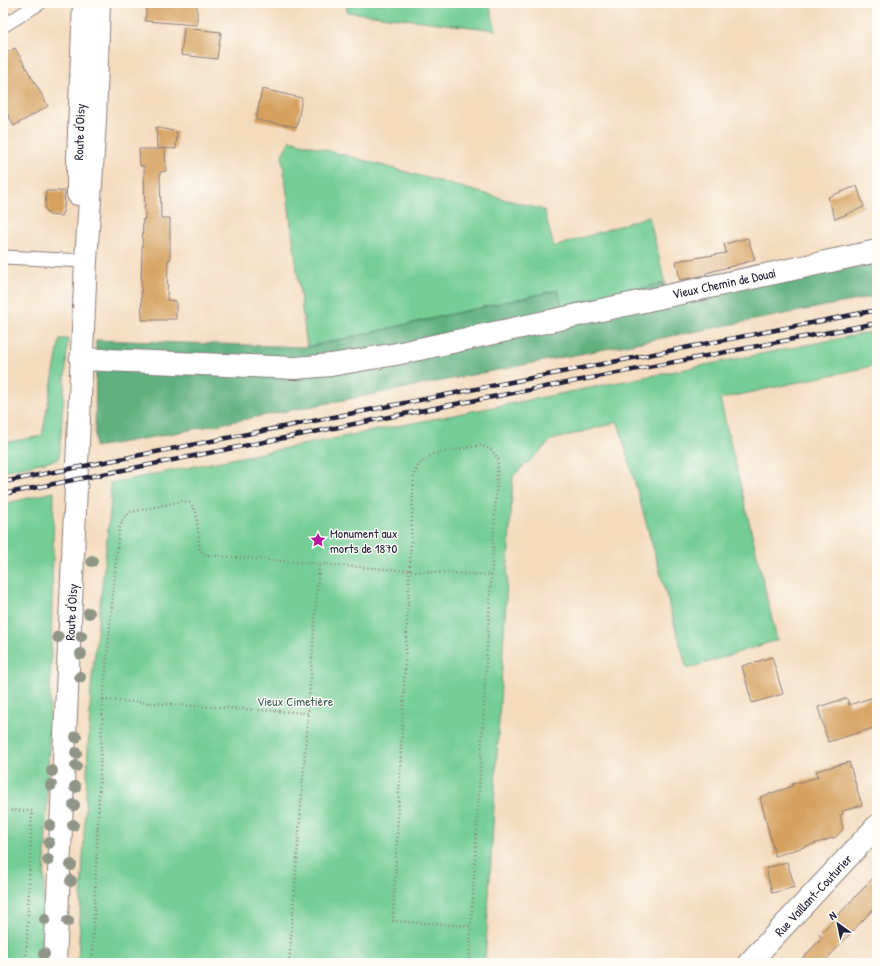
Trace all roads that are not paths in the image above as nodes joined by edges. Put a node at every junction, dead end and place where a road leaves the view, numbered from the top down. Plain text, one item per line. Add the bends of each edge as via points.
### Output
1 (40, 3) edge
2 (84, 3) edge
3 (99, 3) edge
4 (3, 26) edge
5 (877, 251) edge
6 (3, 257) edge
7 (86, 261) junction
8 (81, 359) junction
9 (877, 826) edge
10 (55, 963) edge
11 (749, 963) edge

1 - 4 lane
2 - 7 street, Route d'Oisy via 78,179
3 - 7 street, Route d'Oisy via 95,129
5 - 8 street, Vieux Chemin de Douai via 396,354 338,364 295,368
6 - 7 lane
7 - 8 street, Route d'Oisy
8 - 10 street, Route d'Oisy
9 - 11 street, Rue Vaillant-Couturier

